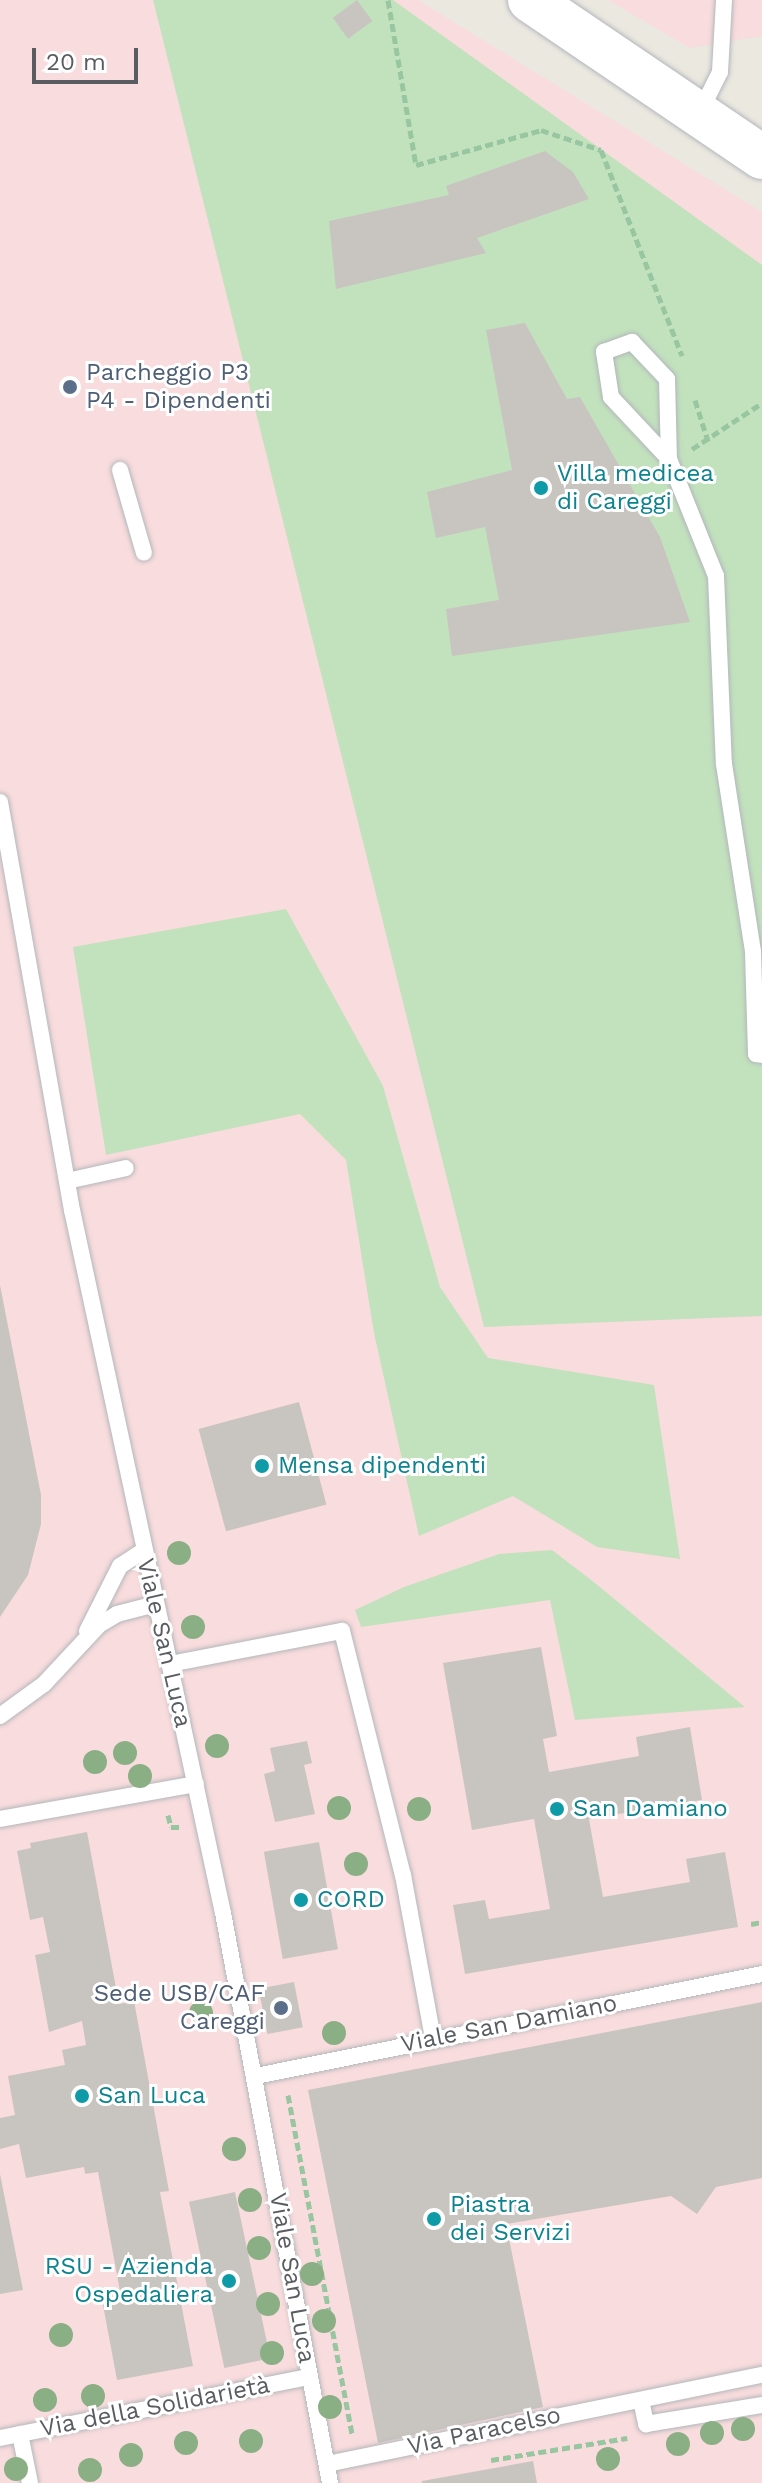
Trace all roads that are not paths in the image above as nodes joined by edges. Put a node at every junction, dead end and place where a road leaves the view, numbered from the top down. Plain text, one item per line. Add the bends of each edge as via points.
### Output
1 (530, 0) edge
2 (724, 0) edge
3 (700, 114) junction
4 (762, 157) edge
5 (669, 459) junction
6 (120, 470) dead end
7 (144, 553) dead end
8 (0, 802) edge
9 (762, 1055) edge
10 (126, 1168) dead end
11 (67, 1181) junction
12 (143, 1551) junction
13 (156, 1604) junction
14 (81, 1643) junction
15 (170, 1664) junction
16 (0, 1716) edge
17 (196, 1784) junction
18 (0, 1819) edge
19 (762, 1974) edge
20 (433, 2039) junction
21 (256, 2076) junction
22 (762, 2375) edge
23 (309, 2377) junction
24 (641, 2400) junction
25 (762, 2405) edge
26 (20, 2434) junction
27 (0, 2438) edge
28 (327, 2464) junction
29 (30, 2483) edge
30 (330, 2483) edge

1 - 3 main road
2 - 3 lane via 720,72
3 - 4 main road
5 - 5 lane via 611,397 604,352 632,342 667,379
5 - 9 lane via 716,576 724,764 753,952 756,1054
6 - 7 lane
8 - 11 lane, Viale San Luca
10 - 11 lane
11 - 12 lane, Viale San Luca
12 - 13 lane, Viale San Luca
12 - 14 lane via 120,1566
13 - 14 lane via 109,1618
13 - 15 lane, Viale San Luca
14 - 16 lane via 44,1684
15 - 17 lane, Viale San Luca
15 - 20 lane via 342,1631 403,1875
17 - 18 lane
17 - 21 lane, Viale San Luca
19 - 20 lane, Viale San Damiano
20 - 21 lane, Viale San Damiano
21 - 23 lane, Viale San Luca
22 - 24 lane, Via Paracelso
23 - 26 lane, Via della Solidarietà
23 - 28 lane, Viale San Luca
24 - 25 lane via 646,2424
24 - 28 lane, Via Paracelso
26 - 27 lane, Via della Solidarietà
26 - 29 lane
28 - 30 lane, Viale San Luca

